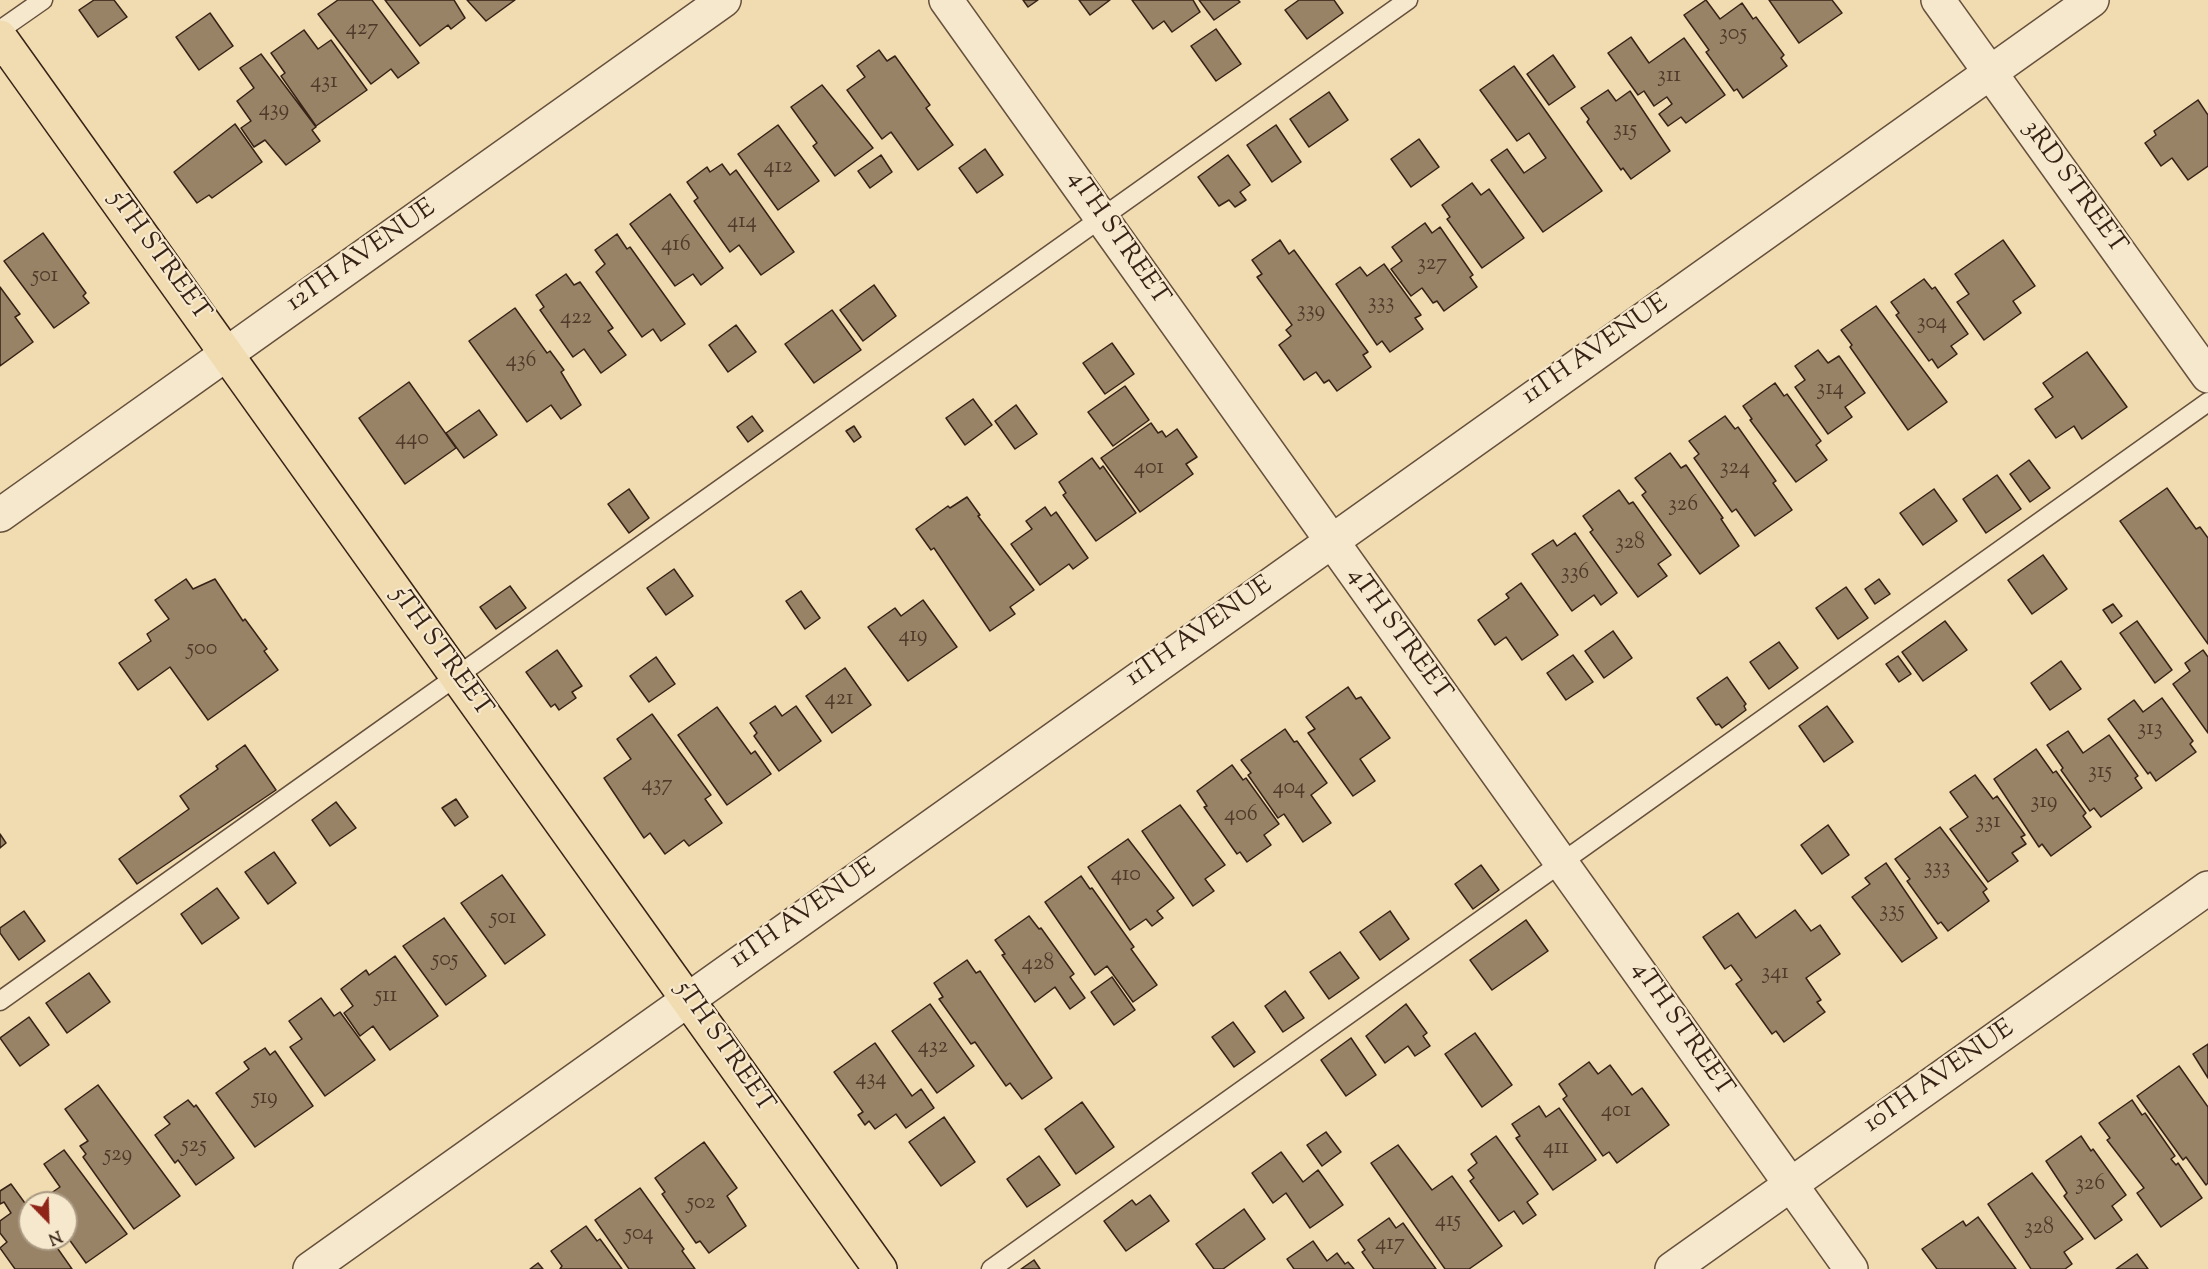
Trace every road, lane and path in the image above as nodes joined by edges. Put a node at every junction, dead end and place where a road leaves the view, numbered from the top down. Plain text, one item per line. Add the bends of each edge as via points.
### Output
1 (43, 0) edge
2 (724, 0) edge
3 (946, 0) edge
4 (1408, 0) edge
5 (1938, 0) edge
6 (2092, 0) edge
7 (0, 30) edge
8 (0, 37) edge
9 (1990, 72) junction
10 (1102, 218) junction
11 (227, 354) junction
12 (2208, 376) edge
13 (2208, 402) edge
14 (0, 515) edge
15 (1330, 540) junction
16 (455, 675) junction
17 (1562, 863) junction
18 (2208, 888) edge
19 (688, 998) junction
20 (0, 1001) edge
21 (1791, 1184) junction
22 (310, 1269) edge
23 (880, 1269) edge
24 (992, 1269) edge
25 (1672, 1269) edge
26 (1851, 1269) edge

1 - 7 lane
2 - 11 street, 12TH AVENUE
3 - 10 street, 4TH STREET
4 - 10 lane
5 - 9 street, 3RD STREET
6 - 9 street, 11TH AVENUE
8 - 11 main road, 5TH STREET
9 - 12 street, 3RD STREET
9 - 15 street, 11TH AVENUE
10 - 15 street, 4TH STREET
10 - 16 lane
11 - 14 street, 12TH AVENUE
11 - 16 main road, 5TH STREET
13 - 17 lane
15 - 17 street, 4TH STREET
15 - 19 street, 11TH AVENUE
16 - 19 main road, 5TH STREET
16 - 20 lane
17 - 21 street, 4TH STREET
17 - 24 lane
18 - 21 street, 10TH AVENUE
19 - 22 street, 11TH AVENUE
19 - 23 main road, 5TH STREET
21 - 25 street, 10TH AVENUE
21 - 26 street, 4TH STREET

